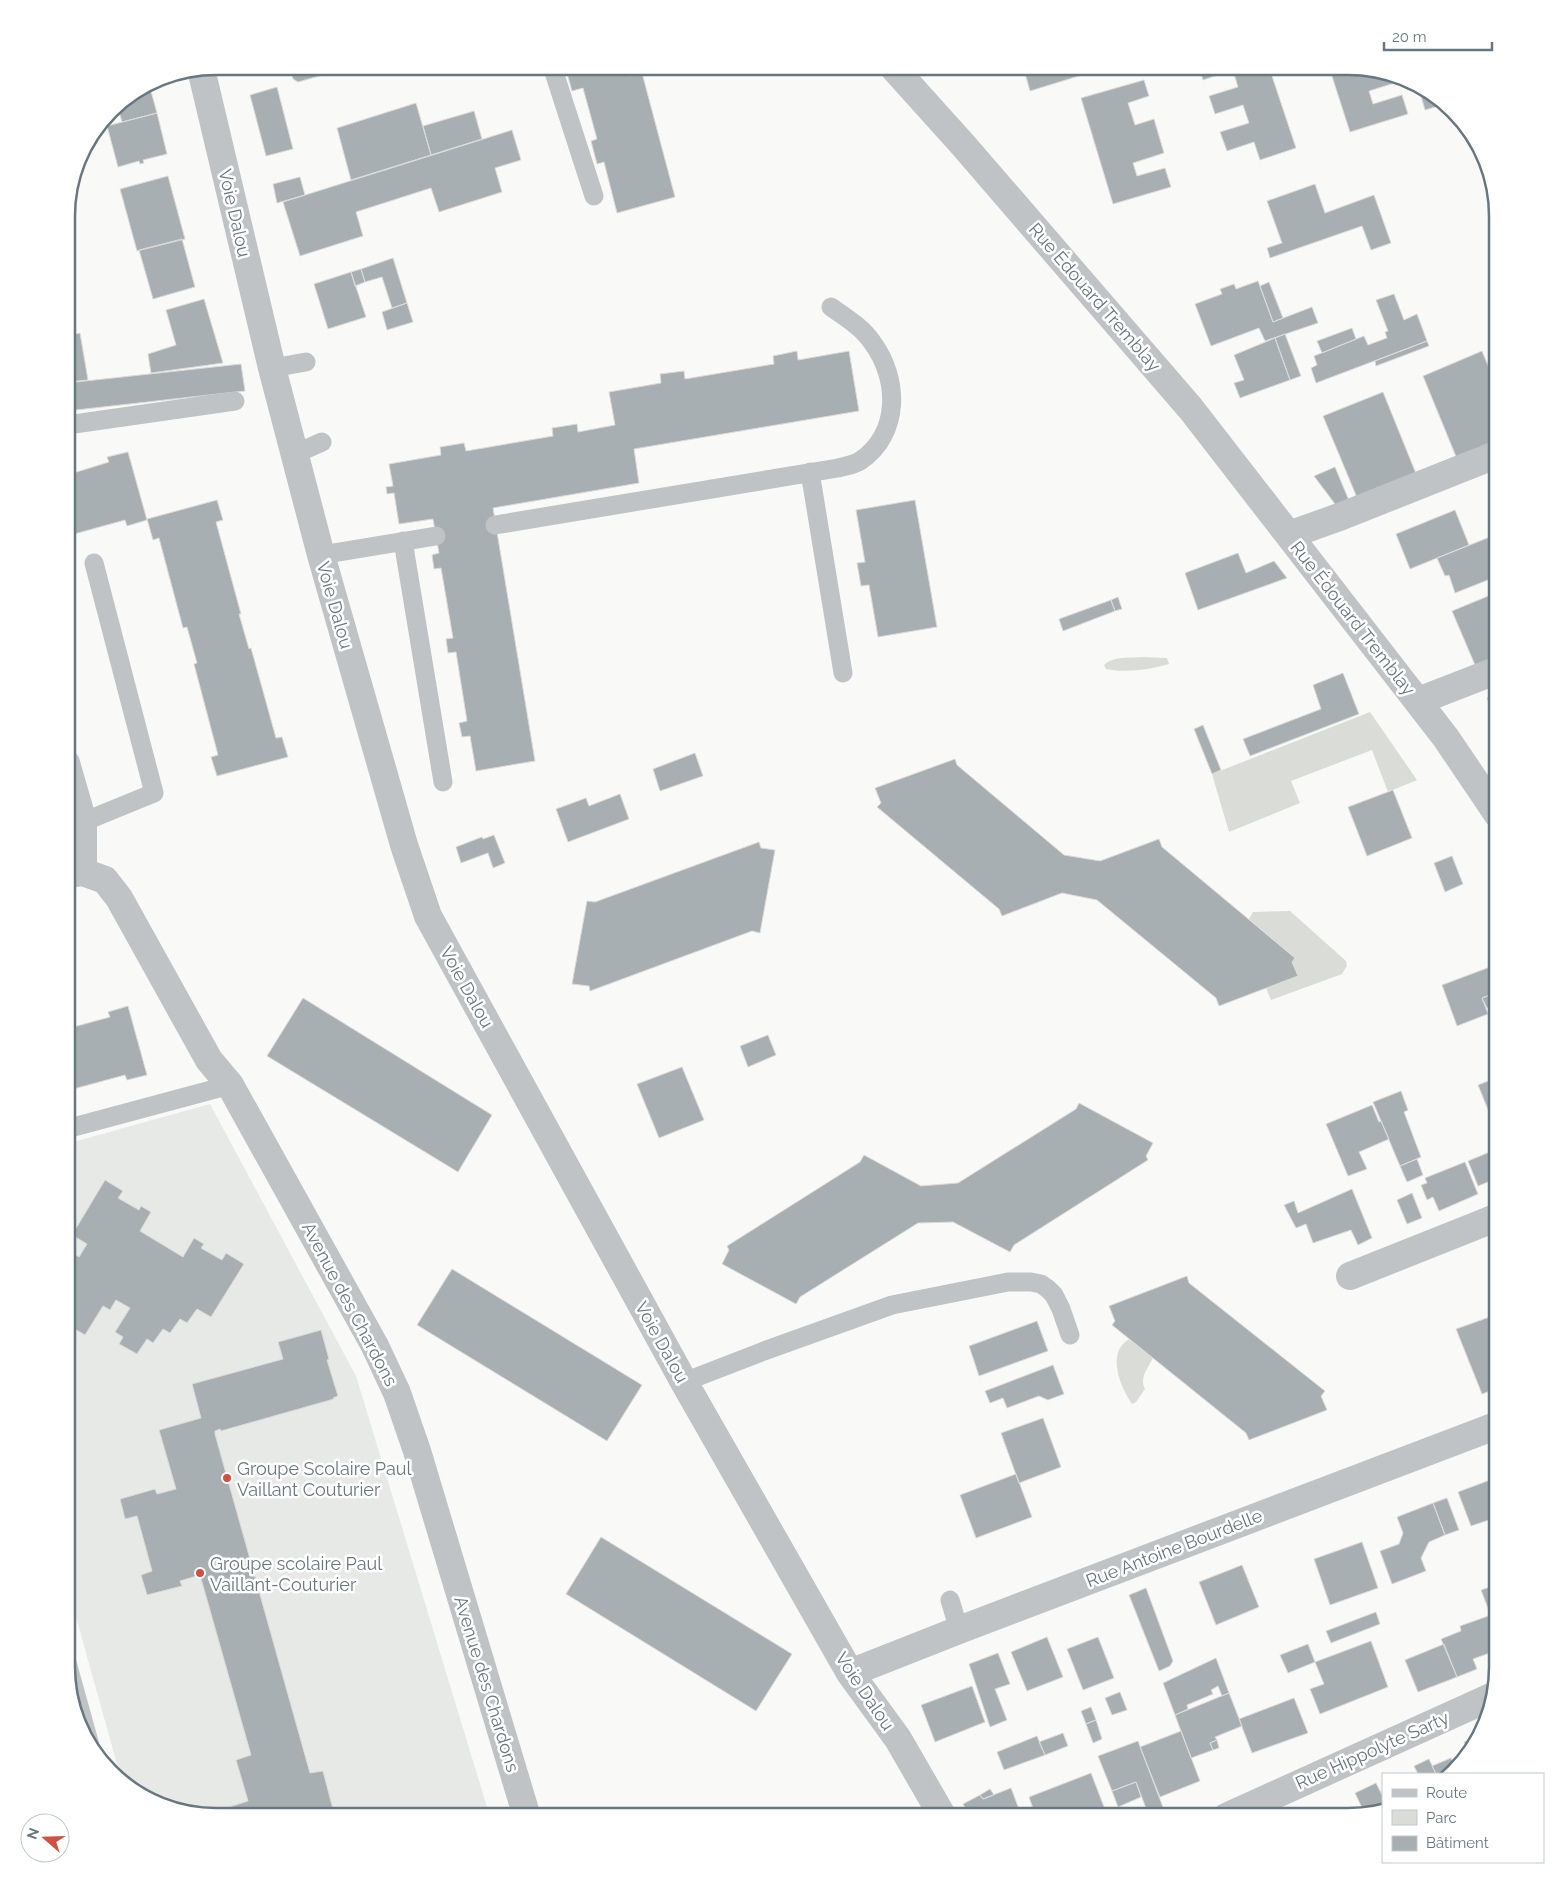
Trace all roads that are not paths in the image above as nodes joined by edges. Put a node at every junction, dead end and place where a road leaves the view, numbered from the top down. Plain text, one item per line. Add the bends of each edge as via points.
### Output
1 (555, 75) edge
2 (900, 75) edge
3 (203, 76) edge
4 (594, 196) dead end
5 (831, 307) dead end
6 (306, 362) dead end
7 (272, 368) junction
8 (236, 402) dead end
9 (75, 424) edge
10 (322, 442) dead end
11 (295, 454) junction
12 (1489, 458) edge
13 (810, 472) junction
14 (495, 525) dead end
15 (1289, 535) junction
16 (436, 536) dead end
17 (403, 541) junction
18 (321, 555) junction
19 (94, 563) dead end
20 (843, 673) dead end
21 (1489, 673) edge
22 (1418, 701) junction
23 (443, 782) dead end
24 (75, 794) edge
25 (1489, 802) edge
26 (83, 822) junction
27 (75, 873) edge
28 (230, 1085) junction
29 (75, 1126) edge
30 (1489, 1220) edge
31 (1350, 1276) dead end
32 (1070, 1335) dead end
33 (684, 1382) junction
34 (1489, 1428) edge
35 (950, 1600) dead end
36 (959, 1630) junction
37 (850, 1673) junction
38 (1485, 1699) edge
39 (524, 1808) edge
40 (938, 1808) edge
41 (1246, 1808) edge

1 - 4 lane
2 - 15 street, Rue Édouard Tremblay via 1191,409
3 - 7 street, Voie Dalou
5 - 13 lane via 864,332 886,364 892,404 888,425 880,442 858,462
6 - 7 lane
7 - 11 street, Voie Dalou
8 - 9 lane
10 - 11 lane
11 - 18 street, Voie Dalou
12 - 15 street, Rue Édouard Tremblay
13 - 14 lane
13 - 20 lane
15 - 22 street, Rue Édouard Tremblay
16 - 17 lane
17 - 18 lane
17 - 23 lane
18 - 33 street, Voie Dalou via 404,845 428,916
19 - 26 lane via 154,793
21 - 22 street, Rue Édouard Tremblay
22 - 25 street, Rue Édouard Tremblay
24 - 26 street
26 - 27 street
27 - 28 street, Avenue des Chardons via 105,880 119,898 209,1060
28 - 29 lane
28 - 39 street, Avenue des Chardons via 375,1346 397,1393 418,1451
30 - 31 street
32 - 33 lane via 1048,1288 1030,1282 1008,1282 892,1305
33 - 37 street, Voie Dalou
34 - 36 street, Rue Antoine Bourdelle
35 - 36 lane
36 - 37 street, Rue Antoine Bourdelle
37 - 40 street, Voie Dalou via 898,1739
38 - 41 street, Rue Hippolyte Sarty

